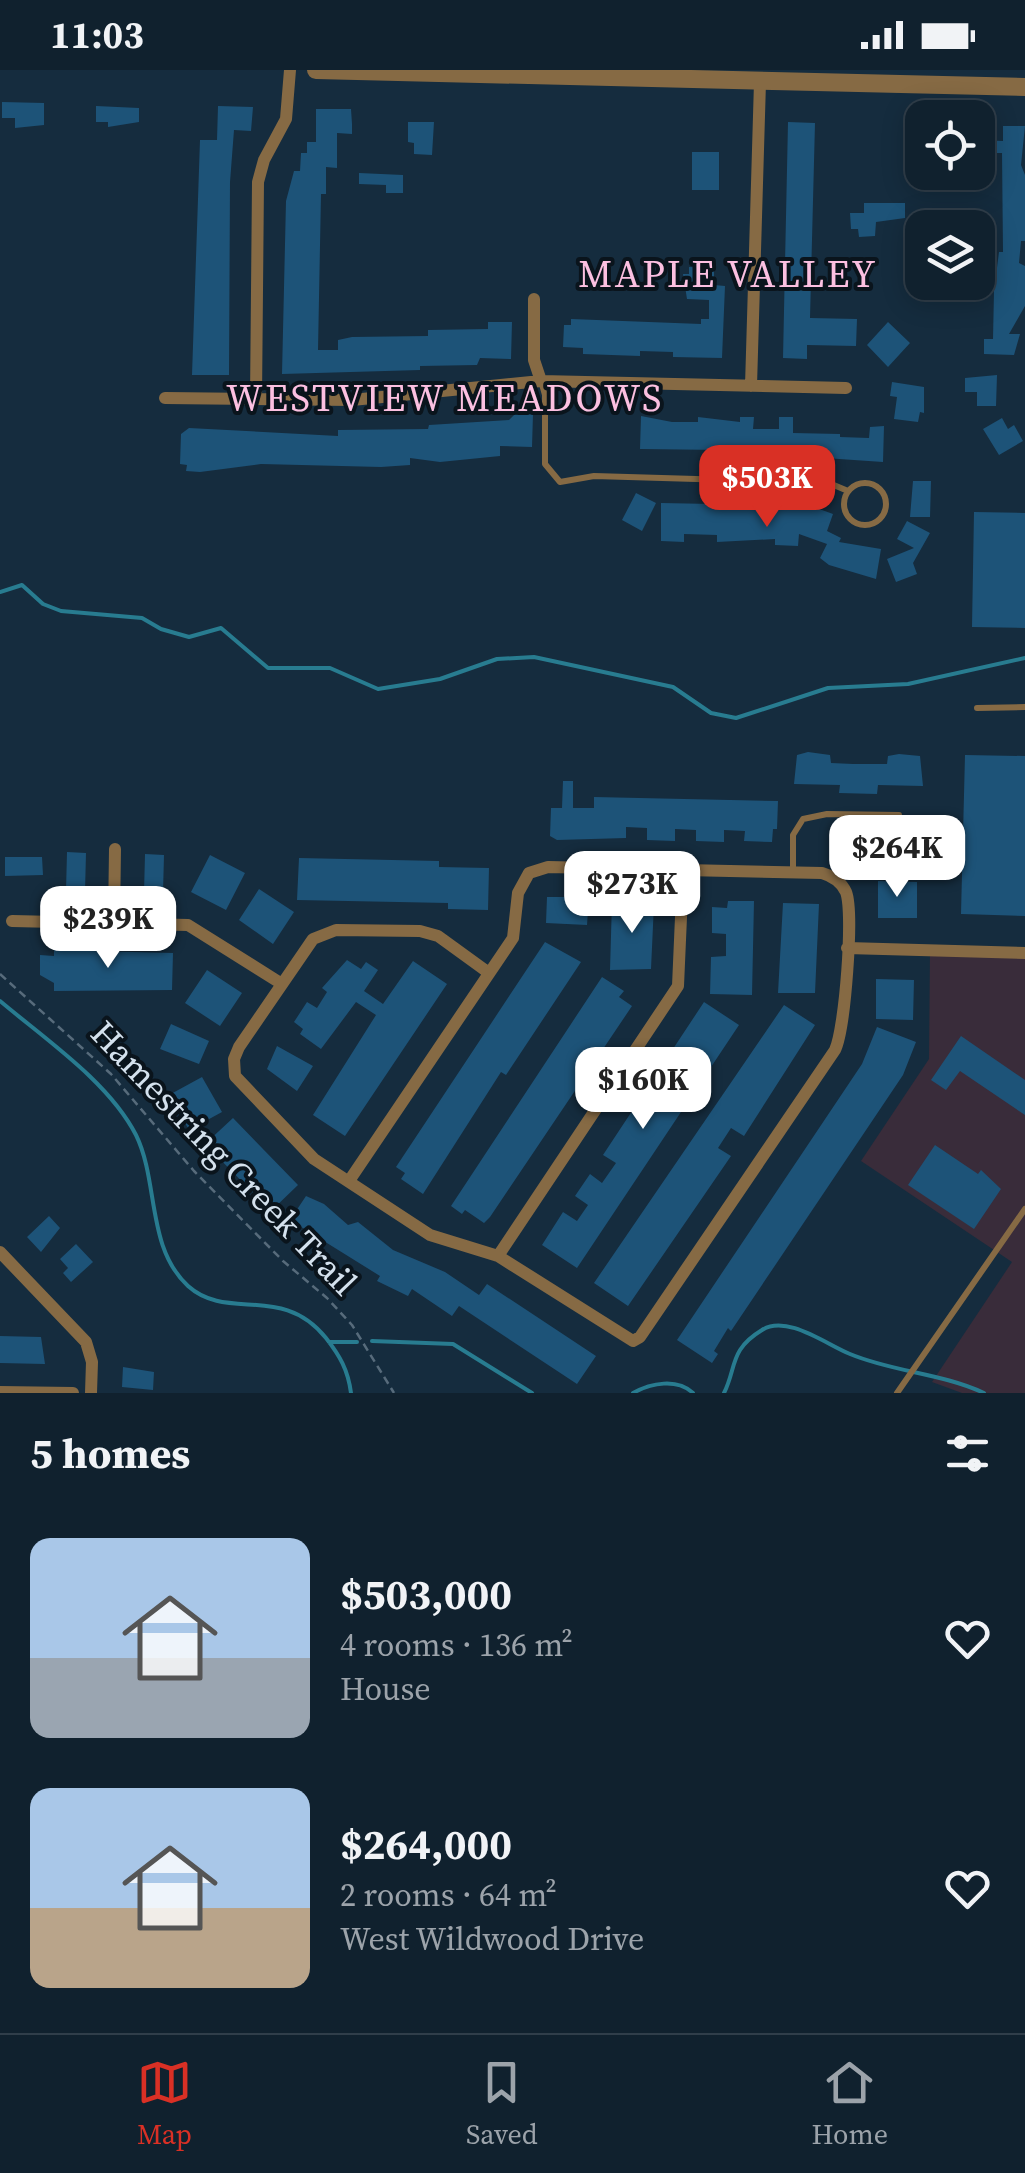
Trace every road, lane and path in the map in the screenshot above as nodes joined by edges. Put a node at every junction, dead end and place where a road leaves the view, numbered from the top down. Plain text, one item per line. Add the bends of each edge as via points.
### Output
1 (290, 70) edge
2 (316, 70) edge
3 (907, 78) edge
4 (760, 82) junction
5 (1025, 87) edge
6 (534, 300) dead end
7 (541, 381) junction
8 (751, 386) junction
9 (846, 388) dead end
10 (165, 398) dead end
11 (256, 399) junction
12 (848, 491) junction
13 (1025, 706) edge
14 (977, 708) dead end
15 (899, 815) dead end
16 (116, 849) dead end
17 (683, 871) junction
18 (793, 873) junction
19 (12, 920) dead end
20 (114, 921) junction
21 (846, 948) junction
22 (1025, 953) edge
23 (489, 973) junction
24 (0, 974) edge
25 (282, 984) junction
26 (348, 1181) junction
27 (1025, 1208) edge
28 (0, 1252) edge
29 (498, 1256) junction
30 (0, 1392) edge
31 (73, 1393) edge
32 (91, 1393) edge
33 (394, 1393) edge
34 (897, 1393) edge

1 - 11 street via 286,119 258,182
2 - 4 street
3 - 4 street
3 - 5 street
4 - 8 street
6 - 7 street via 534,360
7 - 8 street
7 - 11 street via 352,400
7 - 12 lane via 544,464 560,482 594,476 829,483
8 - 9 street
10 - 11 street
12 - 12 lane via 844,510 852,521 871,524 882,517 886,498 878,487 866,482
13 - 14 lane
15 - 18 lane via 803,820 793,835
16 - 20 street
17 - 18 street
17 - 23 street via 548,867 530,873 518,893 513,938
17 - 29 street via 678,986
18 - 21 street via 822,873 840,883 848,902
19 - 20 street
20 - 25 street via 188,925
21 - 22 street
21 - 29 street via 844,1024 835,1050 632,1341
23 - 25 street via 430,933 336,930 312,940
23 - 26 street
24 - 33 path, Hamestring Creek Trail via 112,1074 194,1171 327,1298
25 - 26 street via 239,1047 238,1083 314,1159
26 - 29 street via 430,1235
27 - 34 lane
28 - 32 street via 86,1342
30 - 31 street

